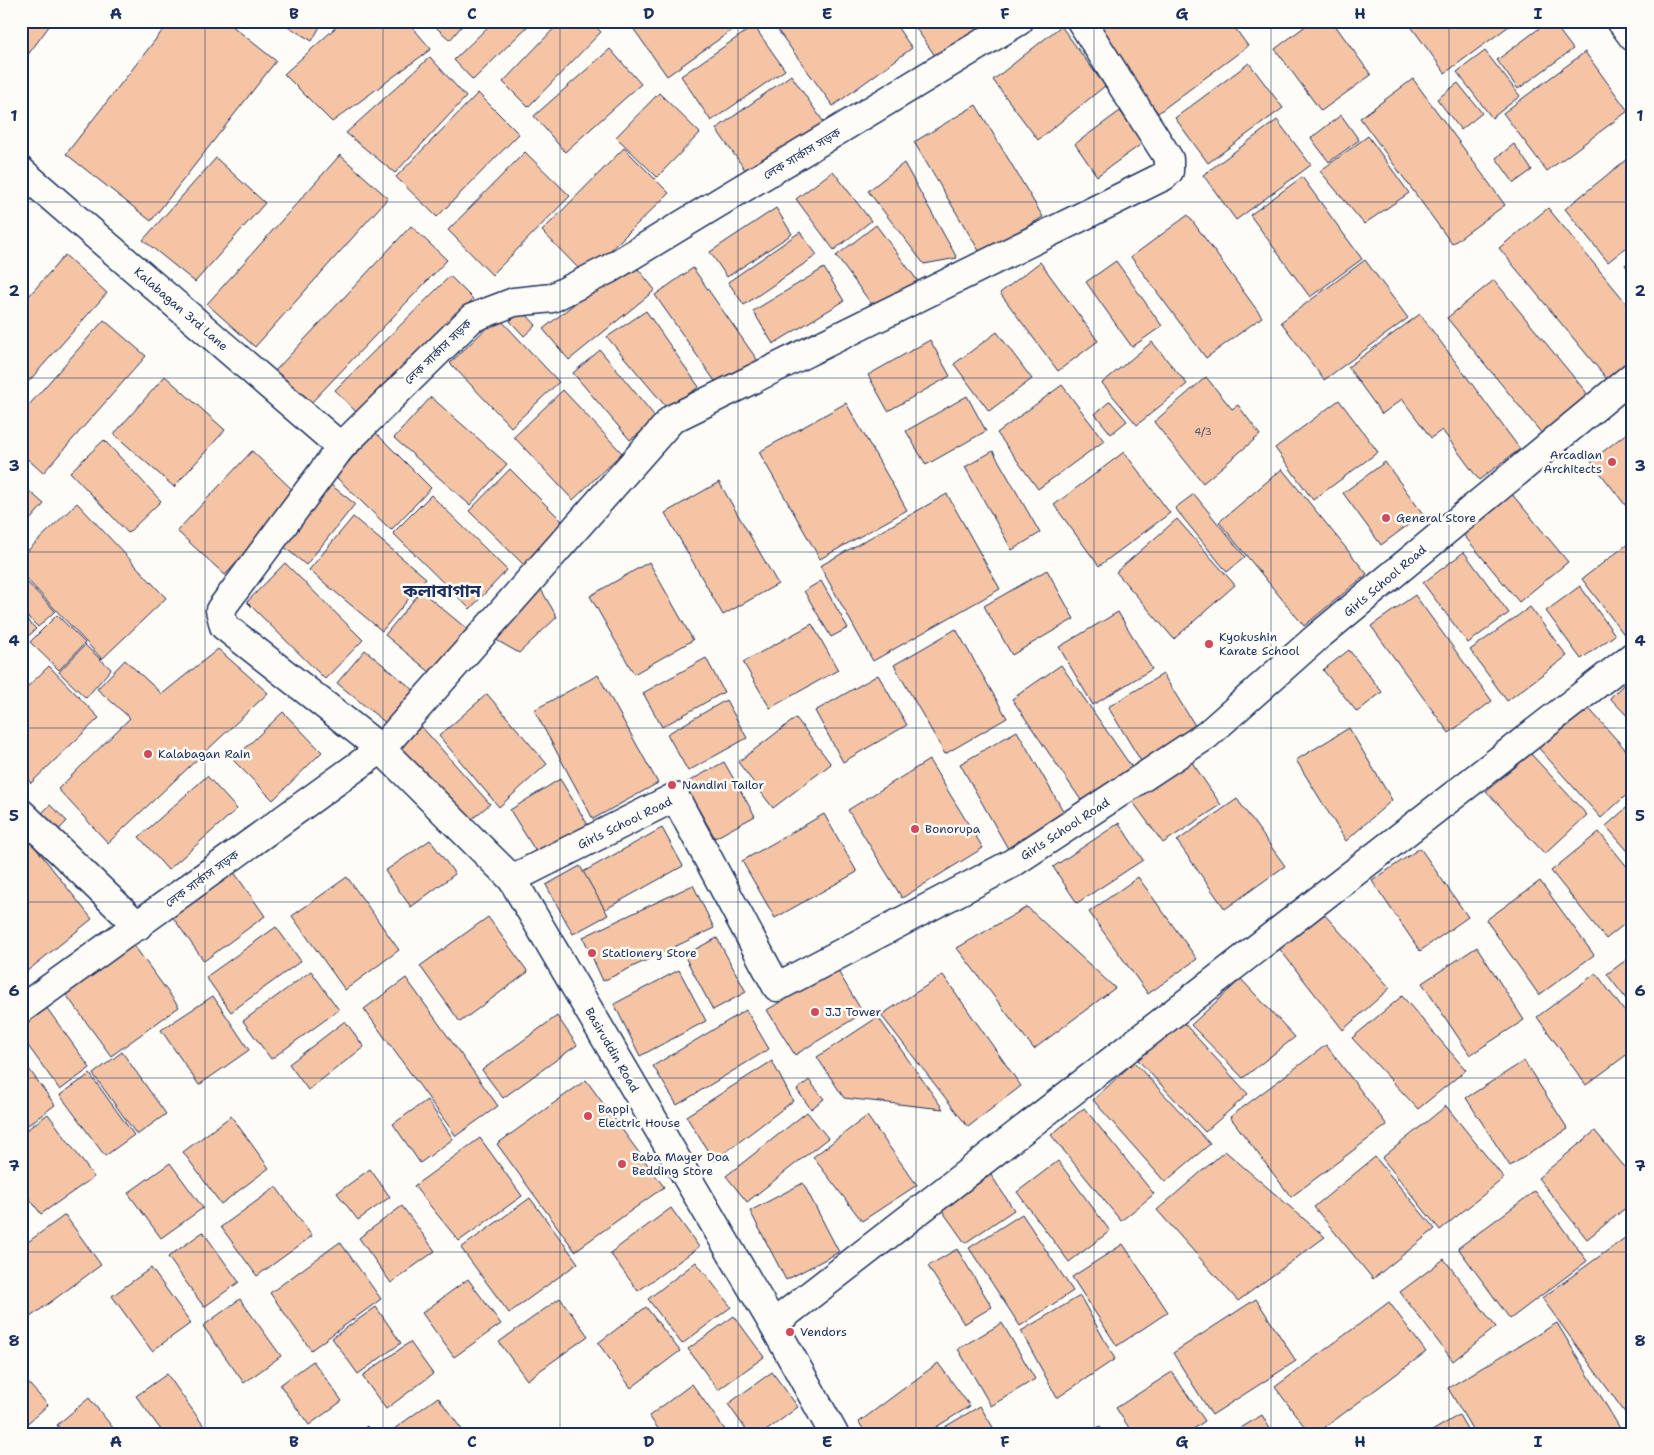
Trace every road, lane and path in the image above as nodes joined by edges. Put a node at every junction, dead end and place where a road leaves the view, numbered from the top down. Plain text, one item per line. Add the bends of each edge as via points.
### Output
1 (1020, 21) edge
2 (1081, 21) edge
3 (1621, 21) edge
4 (1633, 36) edge
5 (21, 171) edge
6 (1633, 376) edge
7 (341, 447) junction
8 (1633, 656) edge
9 (382, 749) junction
10 (21, 813) edge
11 (512, 879) junction
12 (138, 926) junction
13 (21, 1009) edge
14 (773, 1324) junction
15 (834, 1434) edge

1 - 7 street, লেক সার্কাস সড়ক via 609,269 552,298 514,302 472,318
2 - 9 street, লেক সার্কাস সড়ক via 1166,153 1169,171 672,420
3 - 4 street
5 - 7 street, Kalabagan 3rd Lane
6 - 11 street, Girls School Road via 1316,638 1207,735 1011,864 777,987 675,797
7 - 9 street, লেক সার্কাস সড়ক via 220,610 220,616 224,626
8 - 14 street
9 - 11 street, Basiruddin Road
9 - 12 street, লেক সার্কাস সড়ক
10 - 12 street
11 - 14 street, Basiruddin Road
12 - 13 street, লেক সার্কাস সড়ক
14 - 15 street, Basiruddin Road

